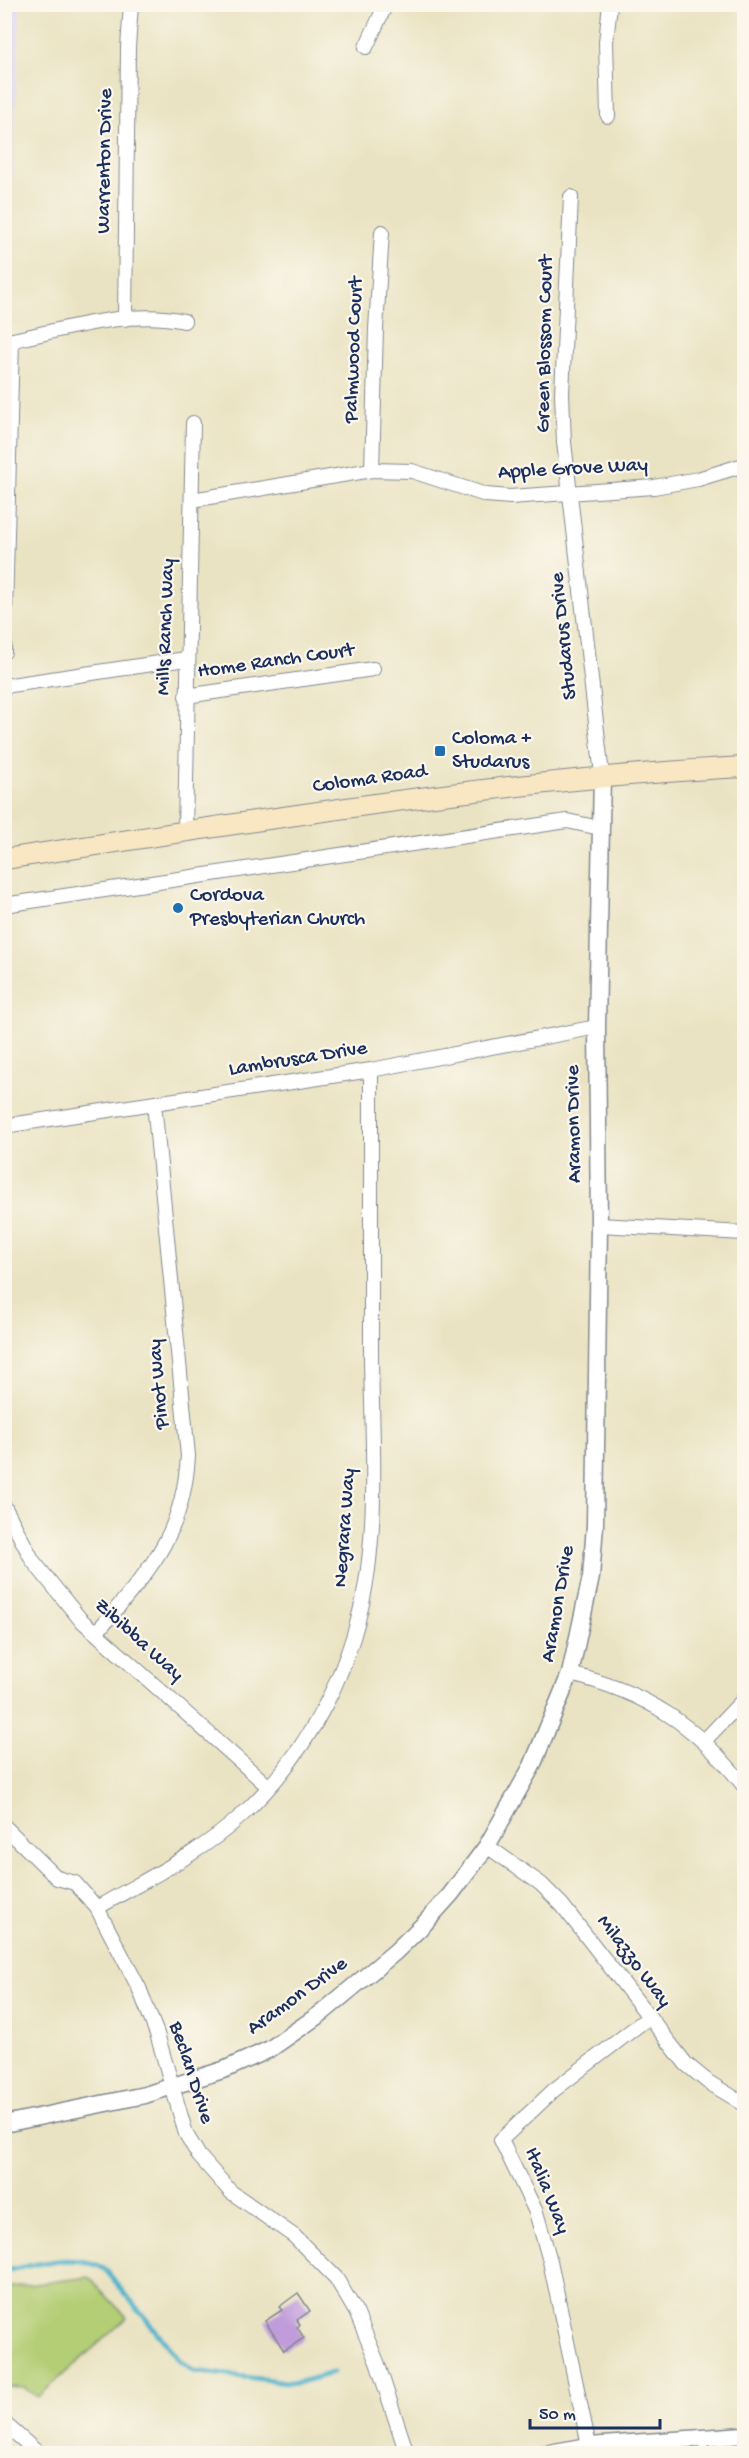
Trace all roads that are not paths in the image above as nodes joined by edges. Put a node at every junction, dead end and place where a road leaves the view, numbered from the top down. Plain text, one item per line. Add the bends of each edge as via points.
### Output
1 (131, 4) edge
2 (386, 4) edge
3 (610, 4) edge
4 (366, 47) dead end
5 (608, 116) dead end
6 (571, 196) dead end
7 (382, 232) dead end
8 (125, 319) junction
9 (184, 321) dead end
10 (8, 341) edge
11 (193, 423) dead end
12 (744, 465) edge
13 (372, 470) junction
14 (571, 492) junction
15 (192, 500) junction
16 (4, 652) edge
17 (186, 658) junction
18 (373, 669) dead end
19 (4, 686) edge
20 (186, 696) junction
21 (744, 767) edge
22 (602, 775) junction
23 (600, 828) junction
24 (185, 832) junction
25 (4, 859) edge
26 (4, 905) edge
27 (597, 1027) junction
28 (371, 1070) junction
29 (154, 1103) junction
30 (4, 1126) edge
31 (599, 1225) junction
32 (744, 1233) edge
33 (4, 1506) edge
34 (96, 1633) junction
35 (570, 1674) junction
36 (744, 1699) edge
37 (705, 1740) junction
38 (744, 1786) edge
39 (269, 1787) junction
40 (6, 1831) edge
41 (487, 1846) junction
42 (97, 1908) junction
43 (649, 2017) junction
44 (171, 2087) junction
45 (744, 2104) edge
46 (4, 2124) edge
47 (4, 2423) edge
48 (744, 2435) edge
49 (589, 2446) junction
50 (704, 2446) edge
51 (39, 2454) edge
52 (407, 2454) edge
53 (543, 2454) edge

1 - 8 street, Warrenton Drive
2 - 4 street
3 - 5 street via 606,42
6 - 14 street, Green Blossom Court via 562,394
7 - 13 street, Palmwood Court
8 - 9 street
8 - 10 street
10 - 16 street
11 - 15 street, Mills Ranch Way
12 - 14 street, Apple Grove Way via 654,487
13 - 14 street, Apple Grove Way via 412,471 486,495
13 - 15 street, Apple Grove Way
14 - 22 street, Studarus Drive
15 - 17 street, Mills Ranch Way
17 - 19 street
17 - 20 street, Mills Ranch Way
18 - 20 street, Home Ranch Court
20 - 24 street, Mills Ranch Way
21 - 22 main road, Coloma Road
22 - 23 street, Aramon Drive
22 - 24 main road, Coloma Road via 463,790
23 - 26 street via 567,821
23 - 27 street, Aramon Drive
24 - 25 main road, Coloma Road
27 - 28 street, Lambrusca Drive
27 - 31 street, Aramon Drive
28 - 29 street, Lambrusca Drive
28 - 39 street, Negrara Way via 372,1526 368,1569 348,1654 331,1694 311,1730
29 - 30 street, Lambrusca Drive
29 - 34 street, Pinot Way via 188,1456 187,1481 174,1529 156,1561
31 - 32 street
31 - 35 street, Aramon Drive via 595,1525 591,1577
33 - 34 street, Zibibba Way via 33,1561 55,1591
34 - 39 street, Zibibba Way
35 - 37 street via 635,1695
35 - 41 street, Aramon Drive via 532,1766
36 - 37 street
37 - 38 street
39 - 42 street, Negrara Way via 242,1816 209,1842
40 - 42 street, Beclan Drive via 57,1878 75,1883
41 - 43 street, Milazzo Way via 541,1884 562,1905
41 - 44 street, Aramon Drive via 424,1924 323,2012 270,2049
42 - 44 street, Beclan Drive via 139,1988
43 - 45 street, Milazzo Way via 686,2064
43 - 49 street, Italia Way via 554,2090 501,2140 536,2212
44 - 46 street, Aramon Drive
44 - 52 street, Beclan Drive via 186,2134 214,2174 231,2192 294,2236 336,2278 356,2312 377,2362
47 - 51 street
48 - 50 street
49 - 50 street
49 - 53 street

